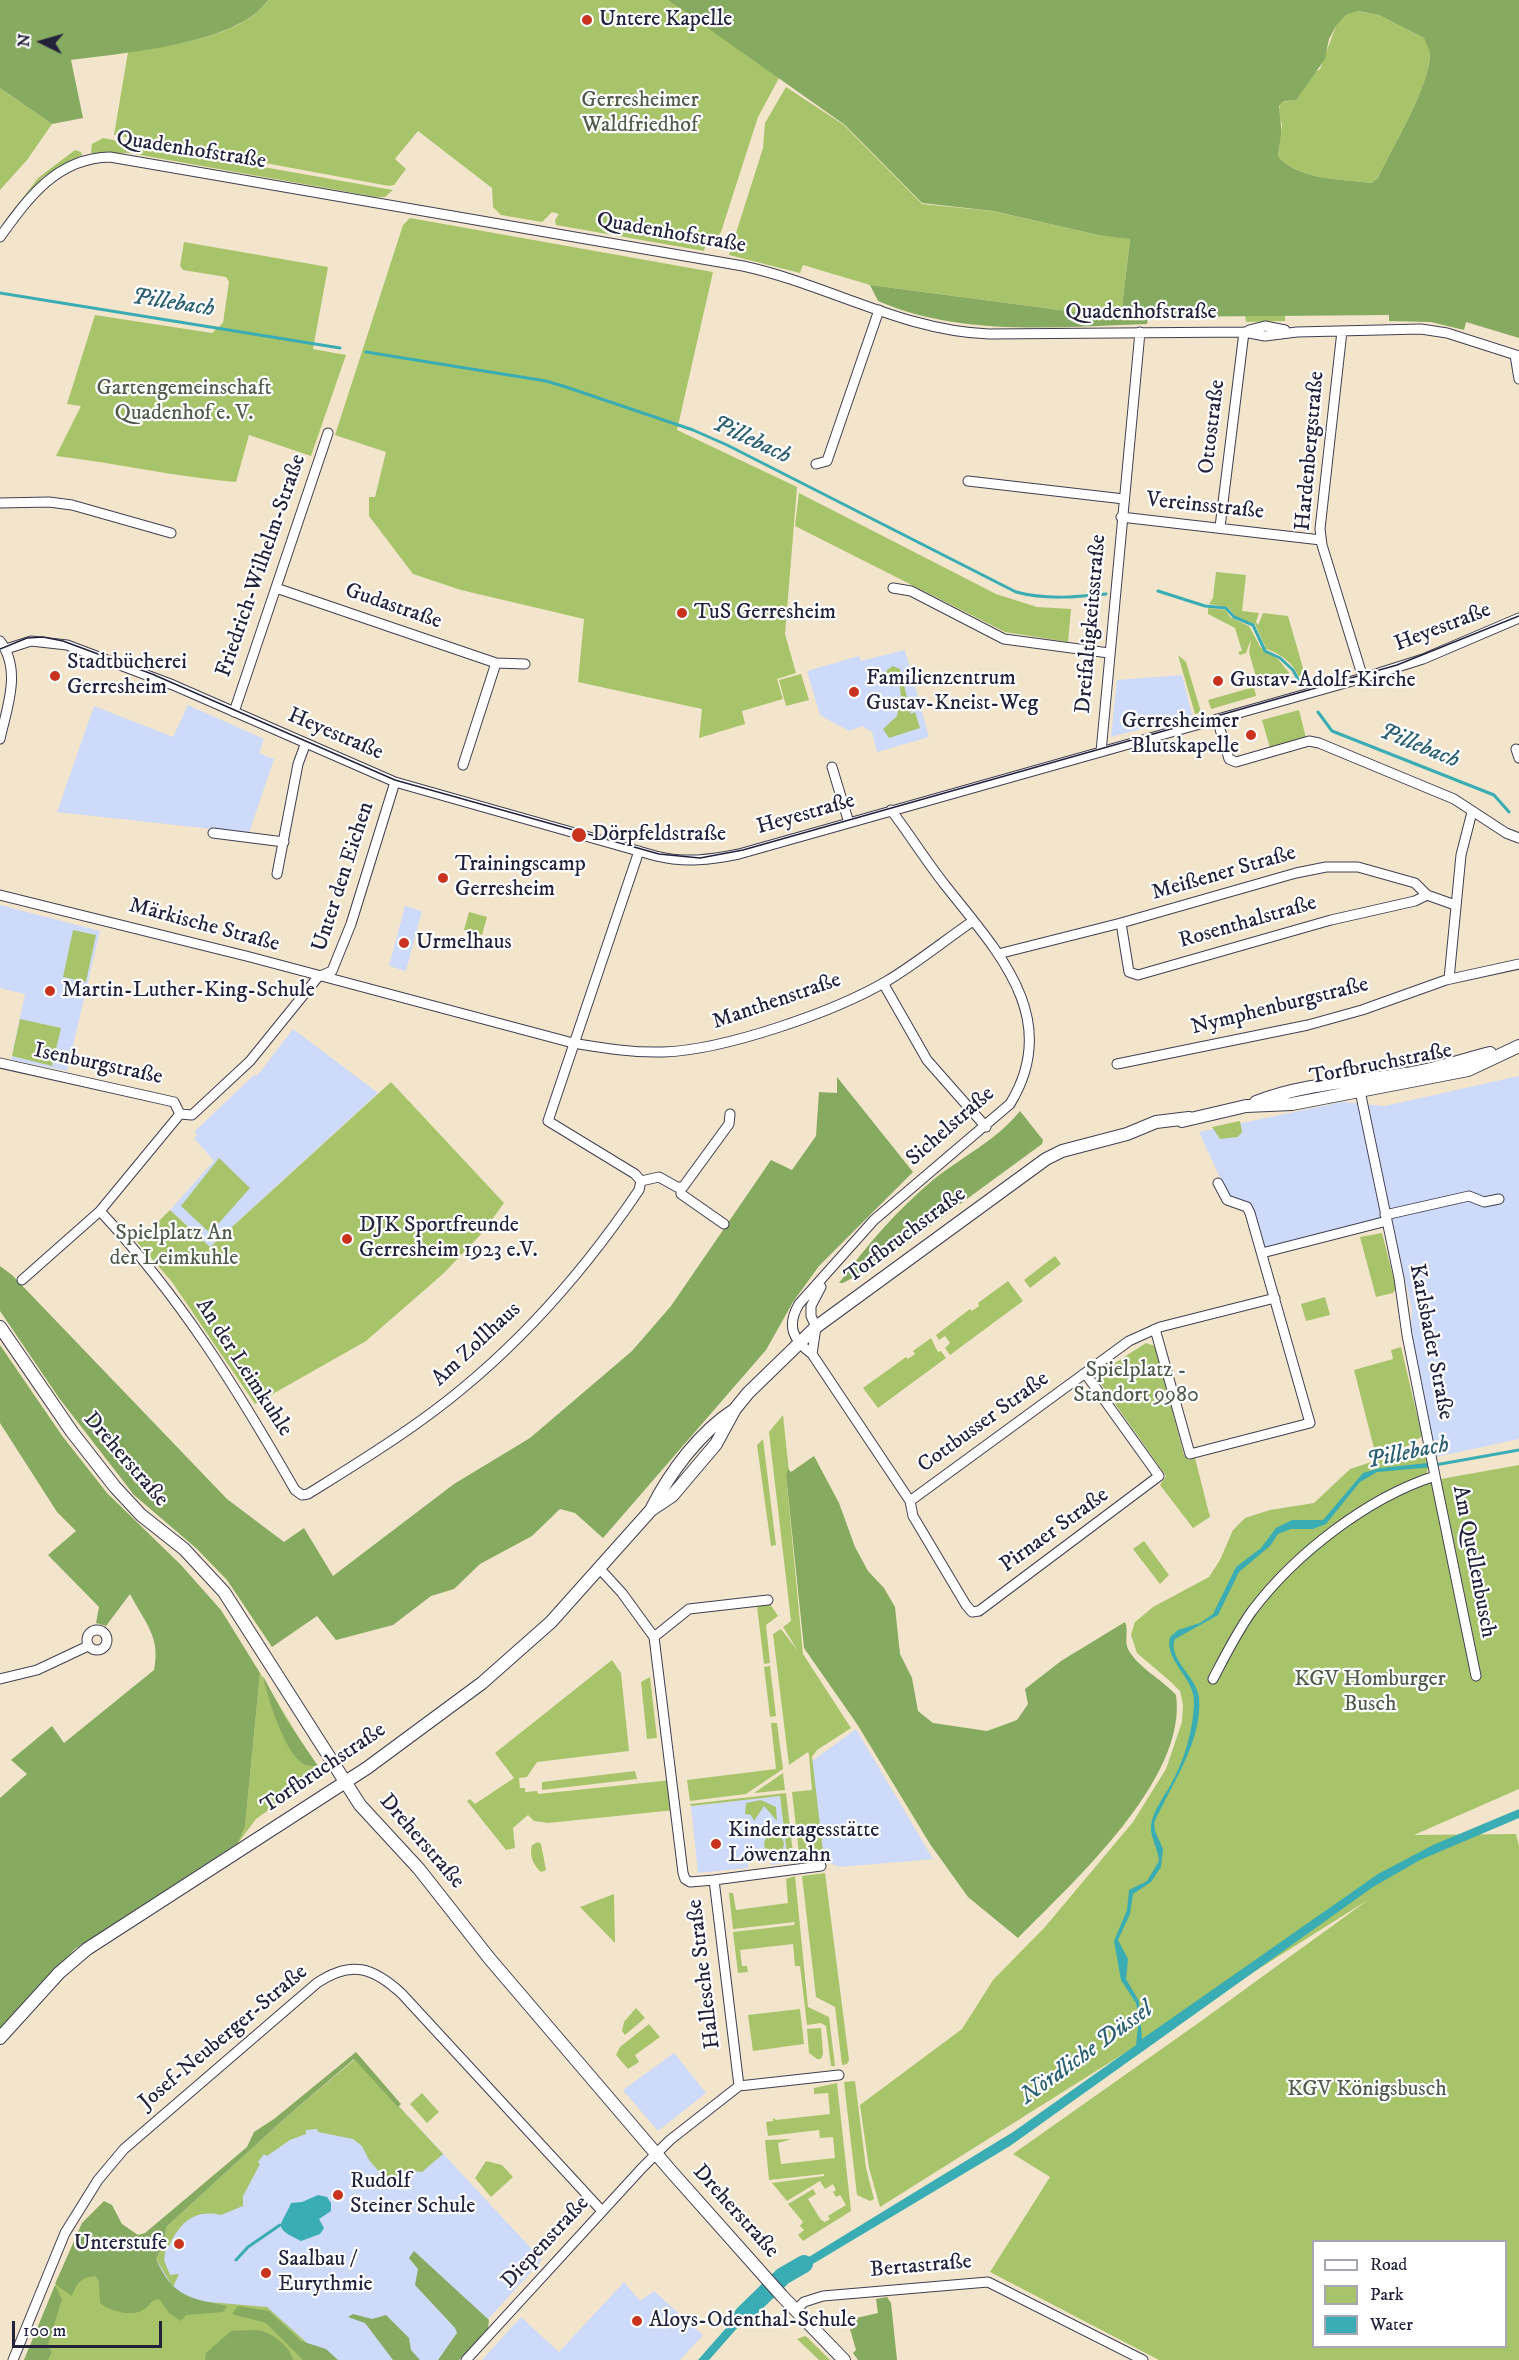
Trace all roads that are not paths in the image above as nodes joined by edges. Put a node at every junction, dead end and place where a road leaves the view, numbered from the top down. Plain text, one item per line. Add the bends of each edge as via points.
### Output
1 (0, 237) edge
2 (879, 310) junction
3 (1342, 331) junction
4 (1140, 332) junction
5 (1244, 332) junction
6 (1517, 356) edge
7 (1519, 379) edge
8 (328, 433) dead end
9 (816, 464) dead end
10 (968, 481) dead end
11 (1124, 499) junction
12 (0, 503) edge
13 (1121, 517) junction
14 (1220, 527) junction
15 (171, 533) dead end
16 (1321, 540) junction
17 (276, 588) junction
18 (893, 588) dead end
19 (1519, 618) edge
20 (0, 641) edge
21 (6, 650) junction
22 (1109, 653) junction
23 (496, 663) junction
24 (525, 664) dead end
25 (1363, 678) junction
26 (234, 712) junction
27 (1217, 719) junction
28 (0, 739) edge
29 (305, 745) junction
30 (1101, 752) junction
31 (463, 765) dead end
32 (832, 767) dead end
33 (395, 782) junction
34 (891, 810) junction
35 (1472, 812) junction
36 (849, 823) junction
37 (213, 833) dead end
38 (1519, 838) edge
39 (284, 842) junction
40 (639, 851) junction
41 (277, 874) dead end
42 (0, 895) edge
43 (1427, 895) junction
44 (1455, 905) junction
45 (973, 921) junction
46 (1120, 923) junction
47 (998, 954) junction
48 (1519, 964) edge
49 (318, 977) junction
50 (1449, 980) junction
51 (883, 983) junction
52 (573, 1043) junction
53 (1519, 1046) edge
54 (0, 1063) edge
55 (1117, 1064) dead end
56 (1405, 1074) junction
57 (1360, 1091) junction
58 (1273, 1095) junction
59 (1246, 1106) junction
60 (180, 1113) junction
61 (730, 1114) dead end
62 (986, 1127) junction
63 (640, 1181) junction
64 (1218, 1183) dead end
65 (681, 1188) junction
66 (1499, 1199) dead end
67 (100, 1211) junction
68 (1386, 1218) junction
69 (724, 1224) dead end
70 (1262, 1253) junction
71 (831, 1269) junction
72 (22, 1280) dead end
73 (1275, 1298) junction
74 (0, 1327) edge
75 (816, 1327) junction
76 (1155, 1329) junction
77 (799, 1344) junction
78 (812, 1354) junction
79 (1085, 1373) junction
80 (1435, 1474) junction
81 (300, 1495) joint
82 (910, 1501) junction
83 (600, 1569) junction
84 (768, 1600) dead end
85 (654, 1637) junction
86 (88, 1646) dead end
87 (1476, 1676) dead end
88 (0, 1679) edge
89 (1213, 1679) dead end
90 (345, 1782) junction
91 (821, 1866) dead end
92 (714, 1880) junction
93 (0, 2038) edge
94 (839, 2075) dead end
95 (739, 2086) junction
96 (656, 2154) junction
97 (602, 2211) junction
98 (796, 2310) junction
99 (13, 2360) edge
100 (466, 2360) edge
101 (844, 2360) edge
102 (1143, 2360) edge

1 - 2 street, Quadenhofstraße via 42,185 63,168 88,159 110,157 715,261 798,280
2 - 4 street, Quadenhofstraße via 918,325 974,334
2 - 9 street via 827,461
3 - 5 street, Quadenhofstraße via 1265,336
3 - 6 street, Quadenhofstraße via 1433,331
3 - 16 street, Hardenbergstraße
4 - 5 street, Quadenhofstraße
4 - 11 street, Dreifaltigkeitsstraße
5 - 14 street, Ottostraße
6 - 7 street
8 - 17 street, Friedrich-Wilhelm-Straße
10 - 11 street
11 - 13 street, Dreifaltigkeitsstraße
12 - 15 street via 49,501 72,505
13 - 14 street, Vereinsstraße
13 - 22 street, Dreifaltigkeitsstraße
14 - 16 street, Vereinsstraße
16 - 25 street, Hardenbergstraße
17 - 23 street, Gudastraße
17 - 26 street, Friedrich-Wilhelm-Straße
18 - 22 street via 911,591 1004,639
19 - 25 street, Heyestraße via 1423,659
20 - 21 street
21 - 26 street, Heyestraße via 31,641 68,645
21 - 28 street via 12,683
22 - 30 street, Dreifaltigkeitsstraße
23 - 24 street, Gudastraße
23 - 31 street
25 - 27 street, Heyestraße
26 - 29 street, Heyestraße
27 - 30 street, Heyestraße
27 - 35 street via 1229,759 1236,762 1310,741 1454,799
29 - 33 street, Heyestraße
29 - 39 street
30 - 34 street, Heyestraße
32 - 36 street
33 - 40 street, Heyestraße
33 - 49 street, Unter den Eichen via 333,971
34 - 36 street, Heyestraße
34 - 45 street, Sichelstraße
35 - 38 street
35 - 44 street via 1461,855
36 - 40 street, Heyestraße via 712,860 679,860
37 - 39 street
39 - 41 street
40 - 52 street
42 - 49 street, Märkische Straße
43 - 44 street, Meißener Straße
43 - 46 street, Meißener Straße via 1415,883 1358,867 1326,867
43 - 46 street, Rosenthalstraße via 1138,975 1129,972
44 - 50 street
45 - 47 street, Sichelstraße
45 - 51 street, Manthenstraße
46 - 47 street, Meißener Straße
47 - 62 street, Sichelstraße via 1024,1002 1031,1041 1023,1084 1010,1104
48 - 50 street, Nymphenburgstraße
49 - 52 street, Märkische Straße
49 - 60 street, Unter den Eichen via 250,1061 192,1115
50 - 55 street, Nymphenburgstraße via 1308,1026
51 - 52 street, Manthenstraße via 823,1010 728,1042 664,1052
51 - 62 street via 927,1060
52 - 63 street via 548,1122 635,1174
53 - 56 main road, Torfbruchstraße
53 - 57 main road, Torfbruchstraße via 1468,1070
54 - 60 street, Isenburgstraße via 174,1102
56 - 57 main road via 1368,1084
56 - 58 main road, Torfbruchstraße via 1358,1078
57 - 58 main road via 1344,1088 1291,1098
57 - 59 main road, Torfbruchstraße via 1292,1104
57 - 68 street, Karlsbader Straße
58 - 59 main road, Torfbruchstraße
59 - 75 main road, Torfbruchstraße via 1156,1122 1062,1151 1033,1167
60 - 67 street, Unter den Eichen
61 - 65 street via 729,1124
62 - 71 street, Sichelstraße via 898,1198 857,1237
63 - 65 street via 659,1177
63 - 81 street, Am Zollhaus via 639,1190 580,1270 483,1371 362,1462
64 - 70 street via 1227,1200 1247,1207
65 - 69 street via 681,1194
66 - 68 street via 1484,1202 1469,1196
67 - 72 street, Unter den Eichen
67 - 81 street, An der Leimkuhle via 153,1269 201,1333
68 - 70 street
68 - 80 street, Karlsbader Straße
70 - 73 street
71 - 75 street, Sichelstraße via 811,1306
71 - 77 street, Sichelstraße via 794,1313 792,1331
73 - 76 street, Cottbusser Straße
73 - 76 street via 1310,1423 1198,1453 1190,1454
74 - 90 main road, Dreherstraße via 115,1487 224,1592
75 - 77 main road, Torfbruchstraße
75 - 78 street
76 - 79 street, Cottbusser Straße via 1129,1341
77 - 78 street, Cottbusser Straße
77 - 83 main road, Torfbruchstraße via 735,1409 716,1444 672,1496 651,1510
78 - 82 street, Cottbusser Straße
79 - 82 street, Cottbusser Straße
79 - 82 street, Pirnaer Straße via 1159,1476 979,1611 972,1612 966,1605 913,1516
80 - 87 street, Am Quellenbusch
80 - 89 street, Am Quellenbusch via 1373,1504 1312,1549 1252,1612
83 - 85 street, Hallesche Straße
83 - 90 main road, Torfbruchstraße via 551,1622 494,1672
84 - 85 street via 689,1609
85 - 92 street, Hallesche Straße via 683,1873 690,1882
86 - 88 street via 38,1670
90 - 93 main road, Torfbruchstraße via 87,1949 59,1973
90 - 96 main road, Dreherstraße
91 - 92 street
92 - 95 street, Hallesche Straße
94 - 95 street
95 - 96 street
96 - 97 street, Diepenstraße
96 - 98 main road, Dreherstraße
97 - 99 street, Josef-Neuberger-Straße via 394,1987 371,1971 345,1970 317,1983 124,2149 98,2180 65,2233
97 - 100 street, Diepenstraße
98 - 101 main road, Dreherstraße
98 - 102 street, Bertastraße via 804,2302 823,2296 988,2282

